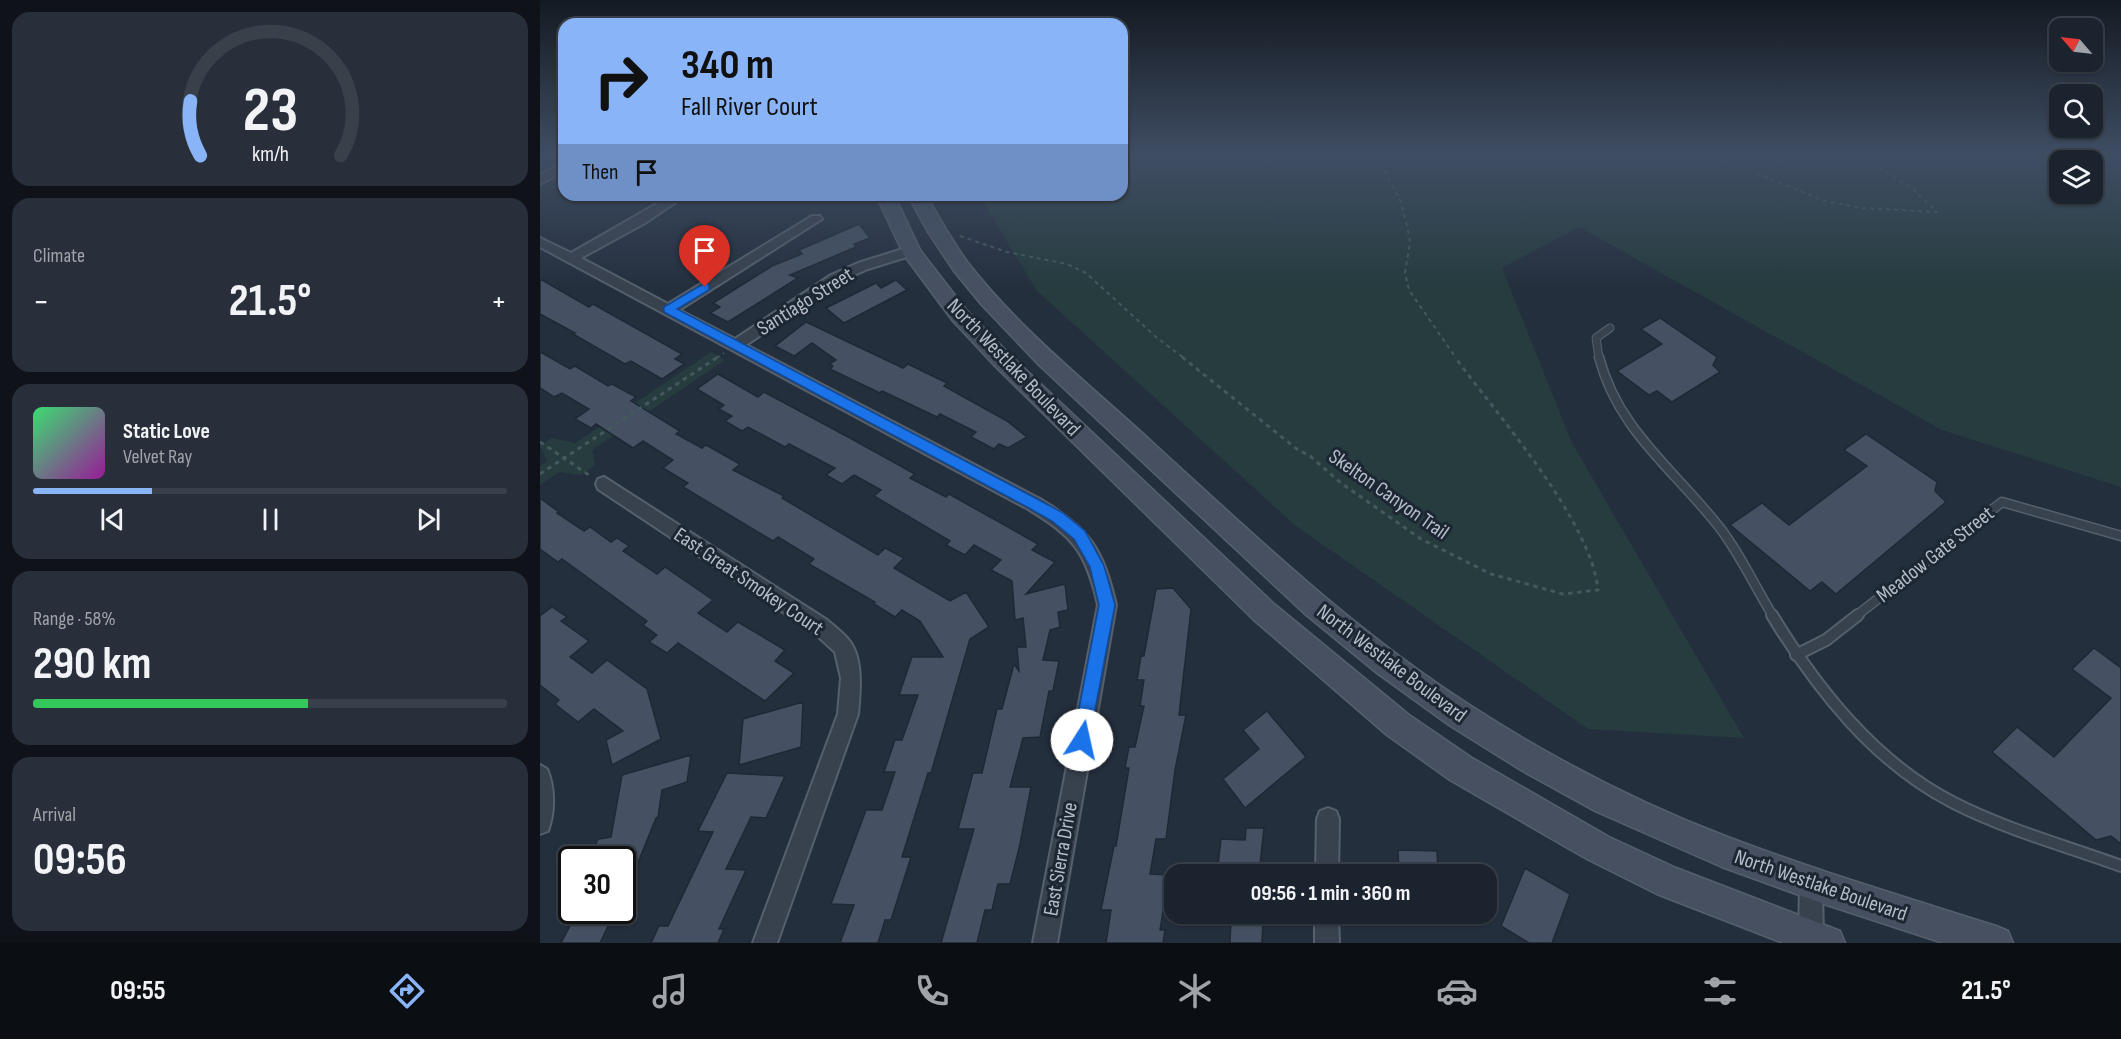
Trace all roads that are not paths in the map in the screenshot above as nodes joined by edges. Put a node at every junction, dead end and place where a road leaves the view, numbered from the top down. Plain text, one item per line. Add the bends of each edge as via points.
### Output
1 (671, 201) edge
2 (888, 201) edge
3 (921, 201) edge
4 (816, 219) dead end
5 (540, 242) edge
6 (911, 251) junction
7 (572, 258) junction
8 (668, 310) junction
9 (1610, 328) dead end
10 (736, 345) junction
11 (604, 484) road end
12 (2121, 536) edge
13 (1796, 655) junction
14 (540, 776) edge
15 (1328, 819) dead end
16 (540, 823) edge
17 (1328, 864) edge
18 (2121, 866) edge
19 (1811, 882) junction
20 (1327, 924) edge
21 (1817, 941) edge
22 (765, 943) edge
23 (1045, 943) edge
24 (1327, 943) edge
25 (1996, 943) edge

1 - 7 street
2 - 6 main road, North Westlake Boulevard
3 - 19 main road, North Westlake Boulevard via 962,268 1042,355 1311,602 1425,692 1485,732 1610,800 1722,851
4 - 8 street
5 - 7 street, East Sierra Drive
6 - 10 street, Santiago Street via 836,278
6 - 21 main road, North Westlake Boulevard via 960,316 1003,361 1264,612 1398,725 1461,768 1598,848 1669,882
7 - 8 street, East Sierra Drive
8 - 10 street, East Sierra Drive
9 - 13 lane via 1596,338 1605,382 1632,429 1717,524
10 - 23 street, East Sierra Drive via 1058,517 1079,535 1092,554 1107,605
11 - 22 street, East Great Smokey Court via 820,626 843,646 851,678 848,714
12 - 13 lane, Meadow Gate Street via 2002,502 1826,640
13 - 18 lane via 1850,724 1911,776 1982,816
14 - 16 street
15 - 17 street
19 - 21 street
19 - 25 main road, North Westlake Boulevard
20 - 24 street

